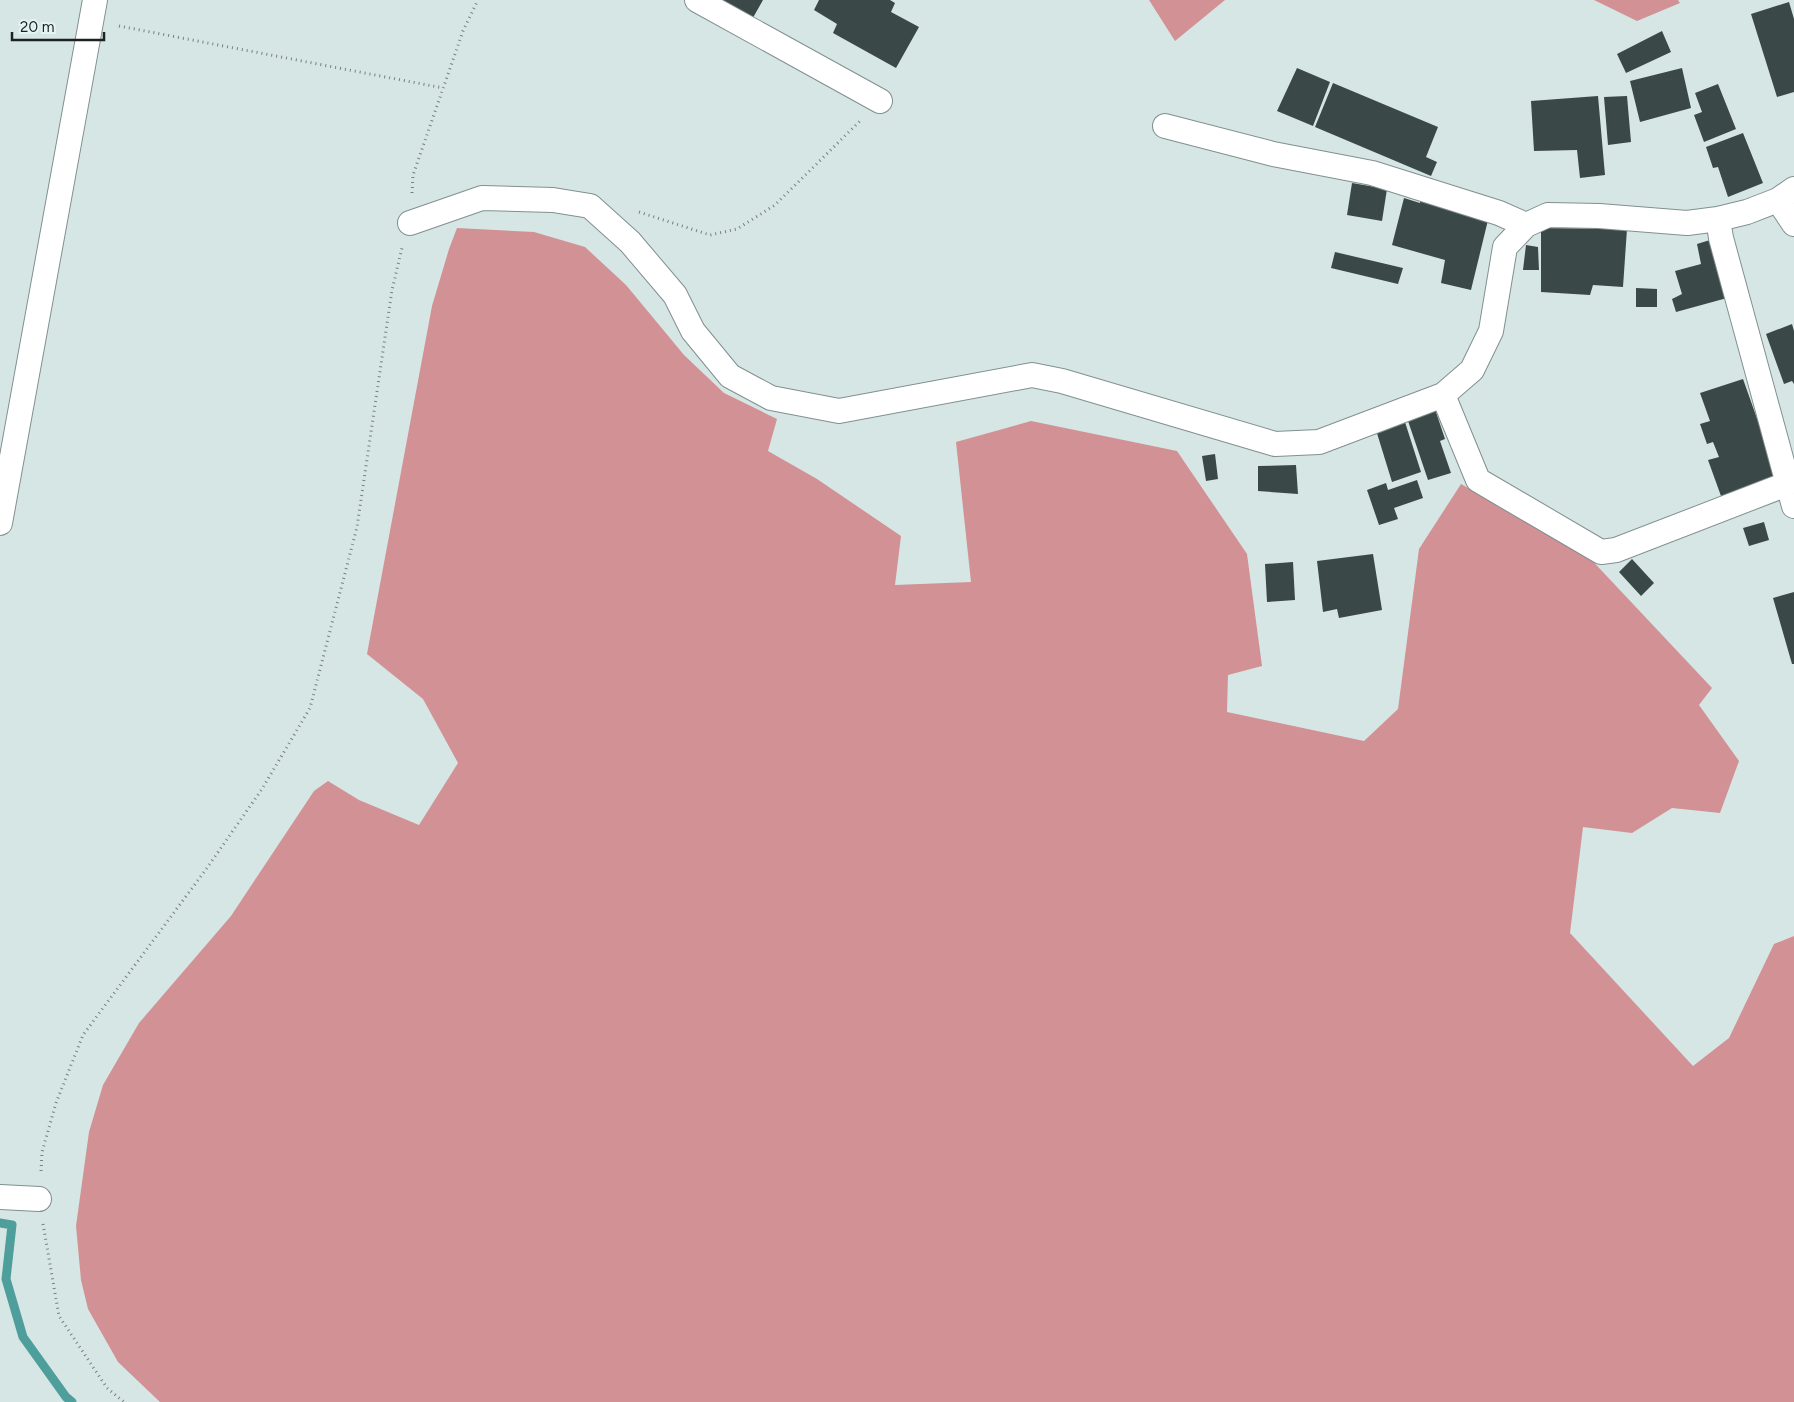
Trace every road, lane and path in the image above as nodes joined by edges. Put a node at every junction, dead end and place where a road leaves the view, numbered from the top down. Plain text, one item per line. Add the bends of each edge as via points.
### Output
1 (478, 0) edge
2 (697, 0) edge
3 (93, 11) edge
4 (443, 88) junction
5 (880, 101) joint
6 (1165, 126) dead end
7 (1786, 195) edge
8 (636, 210) dead end
9 (1718, 219) junction
10 (410, 223) junction
11 (1794, 224) edge
12 (1526, 225) junction
13 (1443, 395) junction
14 (1787, 484) junction
15 (1794, 506) edge
16 (0, 522) edge
17 (0, 1197) edge
18 (39, 1199) junction
19 (124, 1402) edge

1 - 4 path
2 - 5 street
3 - 4 path
3 - 16 street
4 - 10 path via 413,175
5 - 8 path via 775,205 737,229 710,235
6 - 12 street via 1273,154 1372,173 1499,213
7 - 9 street via 1747,212
7 - 11 street via 1787,216
9 - 12 street via 1687,223 1548,215
9 - 14 street
10 - 13 street via 482,198 552,200 590,206 630,242 675,294 693,330 730,376 771,398 839,410 1032,375 1275,444 1319,442
10 - 18 path via 392,290 357,527 310,708 262,789 83,1035 56,1103 42,1152
12 - 13 street via 1505,247 1491,331 1472,370
13 - 14 street via 1478,480 1601,552 1616,550
14 - 15 street
17 - 18 street
18 - 19 path via 59,1316 107,1388

